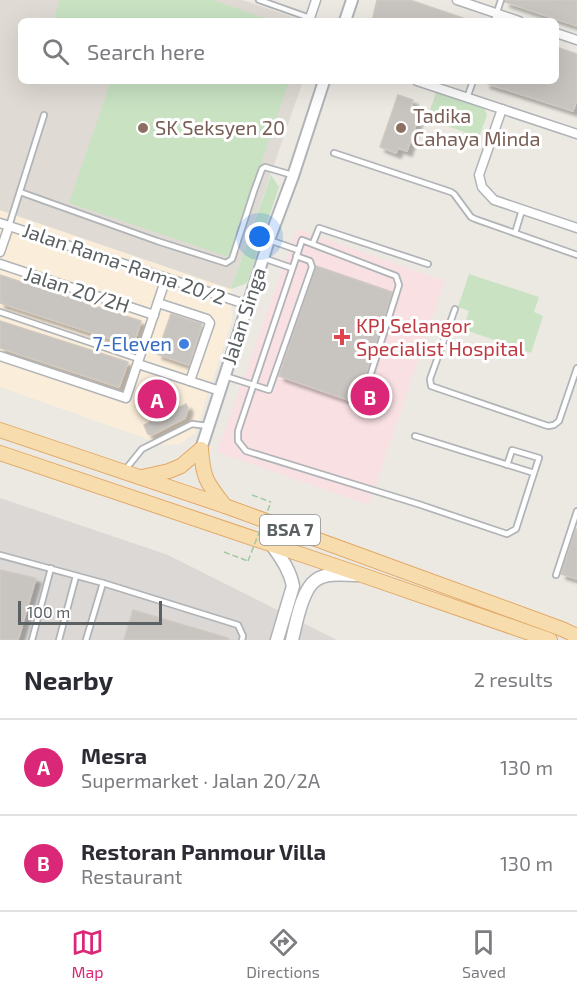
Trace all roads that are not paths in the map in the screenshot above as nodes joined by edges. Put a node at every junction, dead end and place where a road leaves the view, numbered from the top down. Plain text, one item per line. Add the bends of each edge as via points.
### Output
1 (259, 0) edge
2 (316, 0) edge
3 (352, 0) edge
4 (458, 0) edge
5 (501, 0) edge
6 (495, 17) edge
7 (310, 18) joint
8 (346, 18) edge
9 (559, 34) edge
10 (577, 40) edge
11 (323, 84) edge
12 (426, 84) edge
13 (471, 84) edge
14 (467, 98) junction
15 (502, 109) junction
16 (44, 115) dead end
17 (577, 134) edge
18 (334, 153) dead end
19 (293, 176) junction
20 (20, 192) junction
21 (522, 210) junction
22 (4, 224) edge
23 (577, 228) edge
24 (515, 233) junction
25 (269, 240) junction
26 (313, 243) junction
27 (298, 250) junction
28 (0, 252) edge
29 (577, 255) edge
30 (296, 256) junction
31 (263, 258) junction
32 (0, 264) edge
33 (428, 264) dead end
34 (292, 268) junction
35 (166, 278) junction
36 (158, 303) junction
37 (248, 306) junction
38 (455, 309) dead end
39 (0, 312) edge
40 (154, 315) junction
41 (0, 356) edge
42 (138, 361) junction
43 (577, 368) edge
44 (225, 376) junction
45 (190, 381) junction
46 (254, 385) junction
47 (220, 391) junction
48 (360, 408) dead end
49 (208, 426) junction
50 (0, 430) edge
51 (415, 436) dead end
52 (201, 449) junction
53 (0, 453) edge
54 (507, 465) junction
55 (123, 472) junction
56 (534, 473) junction
57 (140, 477) junction
58 (225, 506) junction
59 (577, 511) edge
60 (272, 545) junction
61 (0, 555) edge
62 (51, 568) junction
63 (362, 575) junction
64 (556, 575) dead end
65 (76, 576) junction
66 (103, 583) junction
67 (577, 636) edge
68 (32, 640) edge
69 (58, 640) edge
70 (86, 640) edge
71 (242, 640) edge
72 (277, 640) edge
73 (292, 640) edge
74 (550, 640) edge

1 - 7 lane
2 - 7 street
3 - 8 street
4 - 6 street
5 - 6 lane
9 - 10 street
11 - 19 street, Jalan Singa
12 - 14 street
13 - 14 lane
14 - 15 street
15 - 17 street
15 - 21 street via 479,175 482,187 494,200
16 - 20 lane
18 - 24 lane via 451,192 471,217
19 - 20 lane via 262,169 232,259 226,263
19 - 25 street, Jalan Singa
20 - 22 lane
21 - 23 street
21 - 24 lane
22 - 28 street
22 - 35 street, Jalan Rama-Rama 20/2
24 - 29 lane
25 - 27 lane
25 - 31 street, Jalan Singa
26 - 27 lane via 302,240
26 - 33 lane via 319,228
26 - 48 lane via 396,276 399,285
27 - 30 lane
30 - 34 lane
30 - 46 lane via 310,261 312,267 269,390
31 - 34 lane
31 - 37 street, Jalan Singa
32 - 40 street, Jalan 20/2H
34 - 46 lane
35 - 36 street
35 - 37 street, Jalan Rama-Rama 20/2
36 - 40 street
36 - 45 street via 210,323
37 - 44 street, Jalan Singa
38 - 43 lane via 430,386 548,426 559,421
39 - 42 lane
40 - 42 street
41 - 42 street via 126,398
42 - 45 street
44 - 46 lane
44 - 47 street, Jalan Singa
45 - 47 street
46 - 56 lane via 238,431 238,441 246,451 507,534 516,529
47 - 49 street, Jalan Singa
49 - 52 street, Jalan Singa
49 - 55 lane via 192,424 142,449
50 - 55 main road, BSA 7
51 - 54 lane
52 - 57 main road via 181,466
52 - 58 main road via 202,471
53 - 60 main road, BSA 7
54 - 56 lane
54 - 56 lane via 512,450 530,455 539,458
55 - 57 main road, BSA 7
57 - 58 main road, BSA 7
58 - 67 main road, BSA 7
59 - 64 lane
60 - 63 main road, BSA 7
60 - 72 main road via 293,585
61 - 62 lane
62 - 65 lane
62 - 68 lane
63 - 73 main road via 316,580 304,598
63 - 74 main road, BSA 7
65 - 66 lane
65 - 69 lane
66 - 70 lane
66 - 71 lane via 238,625

